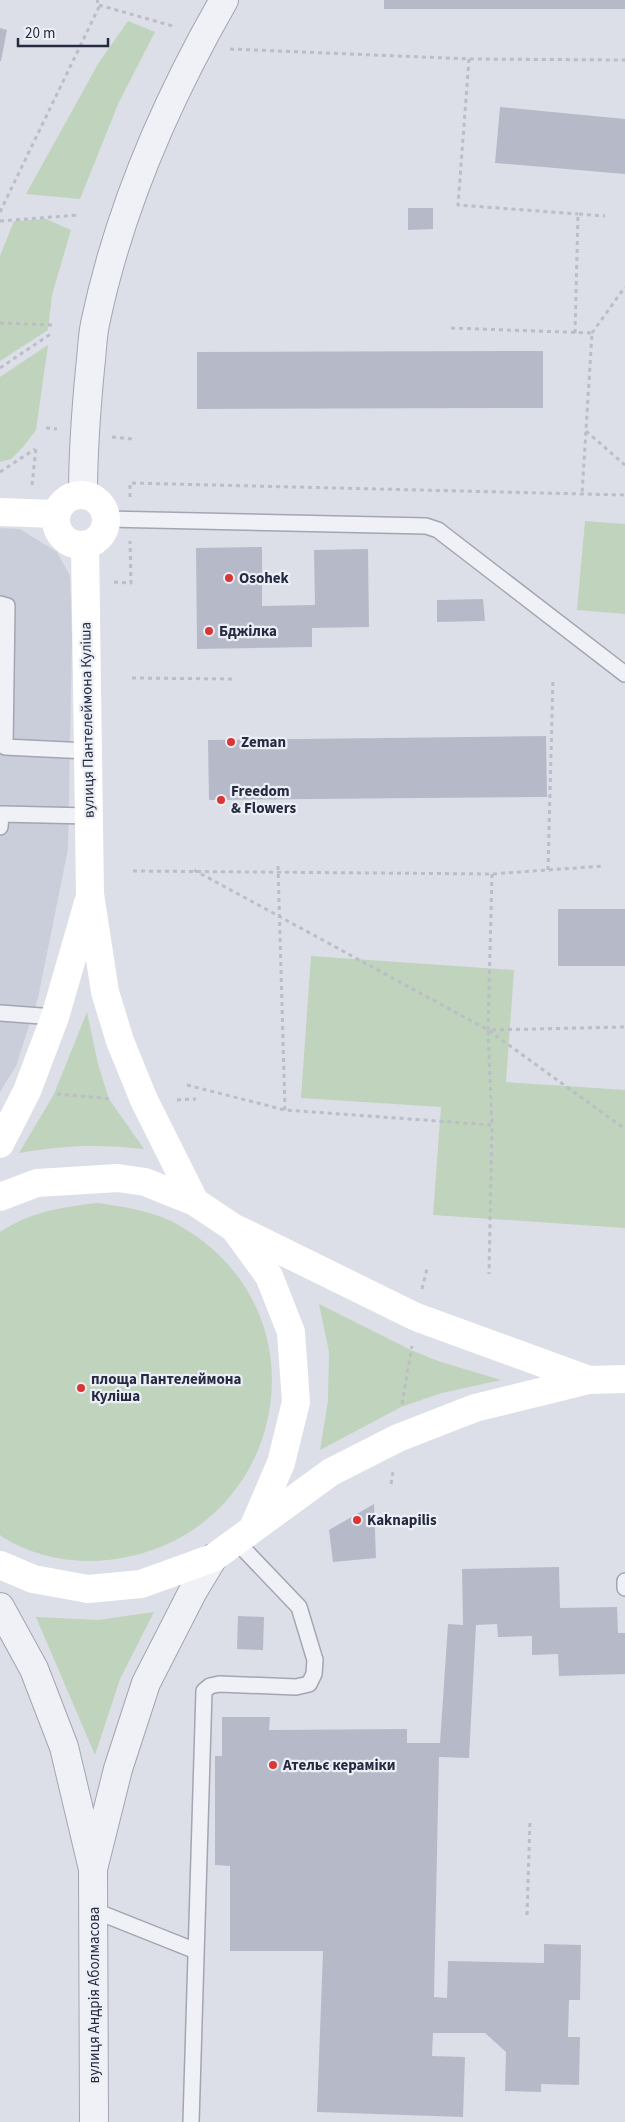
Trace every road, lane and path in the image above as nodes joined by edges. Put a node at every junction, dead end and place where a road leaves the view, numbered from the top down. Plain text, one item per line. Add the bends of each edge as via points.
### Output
1 (97, 0) edge
2 (224, 0) edge
3 (99, 7) junction
4 (201, 41) junction
5 (469, 59) junction
6 (625, 60) edge
7 (0, 212) edge
8 (578, 214) junction
9 (79, 215) dead end
10 (605, 216) dead end
11 (0, 221) edge
12 (625, 286) edge
13 (0, 323) edge
14 (53, 325) dead end
15 (451, 328) dead end
16 (52, 333) dead end
17 (575, 333) junction
18 (592, 333) junction
19 (0, 368) edge
20 (586, 430) junction
21 (36, 448) dead end
22 (625, 465) edge
23 (0, 472) edge
24 (130, 483) dead end
25 (83, 494) junction
26 (582, 494) junction
27 (625, 494) edge
28 (0, 512) edge
29 (55, 514) junction
30 (106, 519) junction
31 (85, 545) junction
32 (0, 604) edge
33 (625, 674) edge
34 (132, 678) dead end
35 (553, 678) dead end
36 (235, 679) dead end
37 (87, 751) junction
38 (88, 816) junction
39 (0, 827) edge
40 (278, 866) dead end
41 (603, 866) dead end
42 (194, 870) junction
43 (548, 870) junction
44 (134, 871) dead end
45 (278, 871) junction
46 (492, 874) junction
47 (90, 894) junction
48 (278, 916) junction
49 (0, 1013) edge
50 (55, 1017) junction
51 (625, 1027) edge
52 (488, 1030) junction
53 (187, 1085) dead end
54 (27, 1091) junction
55 (196, 1099) dead end
56 (144, 1100) junction
57 (285, 1110) junction
58 (492, 1125) junction
59 (625, 1129) edge
60 (0, 1144) edge
61 (0, 1197) edge
62 (195, 1202) junction
63 (234, 1228) junction
64 (427, 1269) dead end
65 (489, 1274) dead end
66 (416, 1317) junction
67 (625, 1379) edge
68 (589, 1380) junction
69 (398, 1438) junction
70 (391, 1484) dead end
71 (244, 1537) junction
72 (213, 1558) junction
73 (0, 1564) edge
74 (625, 1581) edge
75 (625, 1588) edge
76 (0, 1607) edge
77 (530, 1820) dead end
78 (94, 1869) junction
79 (94, 1910) junction
80 (527, 1915) dead end
81 (196, 1951) junction
82 (94, 2122) edge
83 (191, 2122) edge

1 - 3 path
2 - 4 street
3 - 4 path
3 - 7 path
4 - 5 path
4 - 25 street via 166,107 138,177 109,270 95,324 83,433
5 - 6 path
5 - 8 path via 458,205
8 - 10 path
8 - 17 path
9 - 11 path
12 - 18 path
13 - 14 path
15 - 17 path
16 - 19 path
17 - 18 path
18 - 20 path
20 - 22 path
20 - 26 path
21 - 23 path
24 - 26 path
25 - 29 main road via 71,496
25 - 30 main road via 94,498 103,507
26 - 27 path
28 - 29 main road
29 - 31 main road via 56,527 62,538 72,544
30 - 31 main road via 104,531
30 - 33 lane via 426,526 438,530
31 - 37 main road, вулиця Пантелеймона Куліша
32 - 37 lane via 7,606 5,747
34 - 36 path
35 - 43 path
37 - 38 main road, вулиця Пантелеймона Куліша
38 - 39 lane via 2,814
38 - 47 main road, вулиця Пантелеймона Куліша
40 - 45 path
41 - 43 path
42 - 44 path
42 - 45 path
42 - 48 path
43 - 46 path
45 - 46 path
45 - 48 path
46 - 52 path
47 - 50 main road, вулиця Пантелеймона Куліша
47 - 56 main road, вулиця Пантелеймона Куліша via 105,992 120,1041
48 - 52 path
48 - 57 path
49 - 50 lane
50 - 54 main road, вулиця Пантелеймона Куліша
51 - 52 path
52 - 58 path
52 - 59 path
53 - 57 path
54 - 56 path
54 - 60 main road, вулиця Пантелеймона Куліша
55 - 56 path
56 - 62 main road, вулиця Пантелеймона Куліша
57 - 58 path
58 - 65 path
61 - 62 main road via 37,1183 118,1178 145,1182
62 - 63 main road
63 - 66 main road
63 - 71 main road via 269,1276 291,1332 296,1402 281,1463
64 - 66 path
66 - 68 main road
66 - 69 path
67 - 68 main road
68 - 69 main road via 475,1408
69 - 70 path
69 - 71 main road via 331,1472
71 - 72 main road
71 - 81 lane via 300,1607 315,1660 314,1674 309,1684 296,1687 219,1684 204,1692
72 - 73 main road via 141,1584 88,1589 34,1579
72 - 78 street, вулиця Андрія Аболмасова via 146,1683 118,1769
74 - 75 lane
76 - 78 street, вулиця Андрія Аболмасова via 34,1669 64,1747
77 - 80 path
78 - 79 street, вулиця Андрія Аболмасова
79 - 81 lane
79 - 82 street, вулиця Андрія Аболмасова
81 - 83 lane

